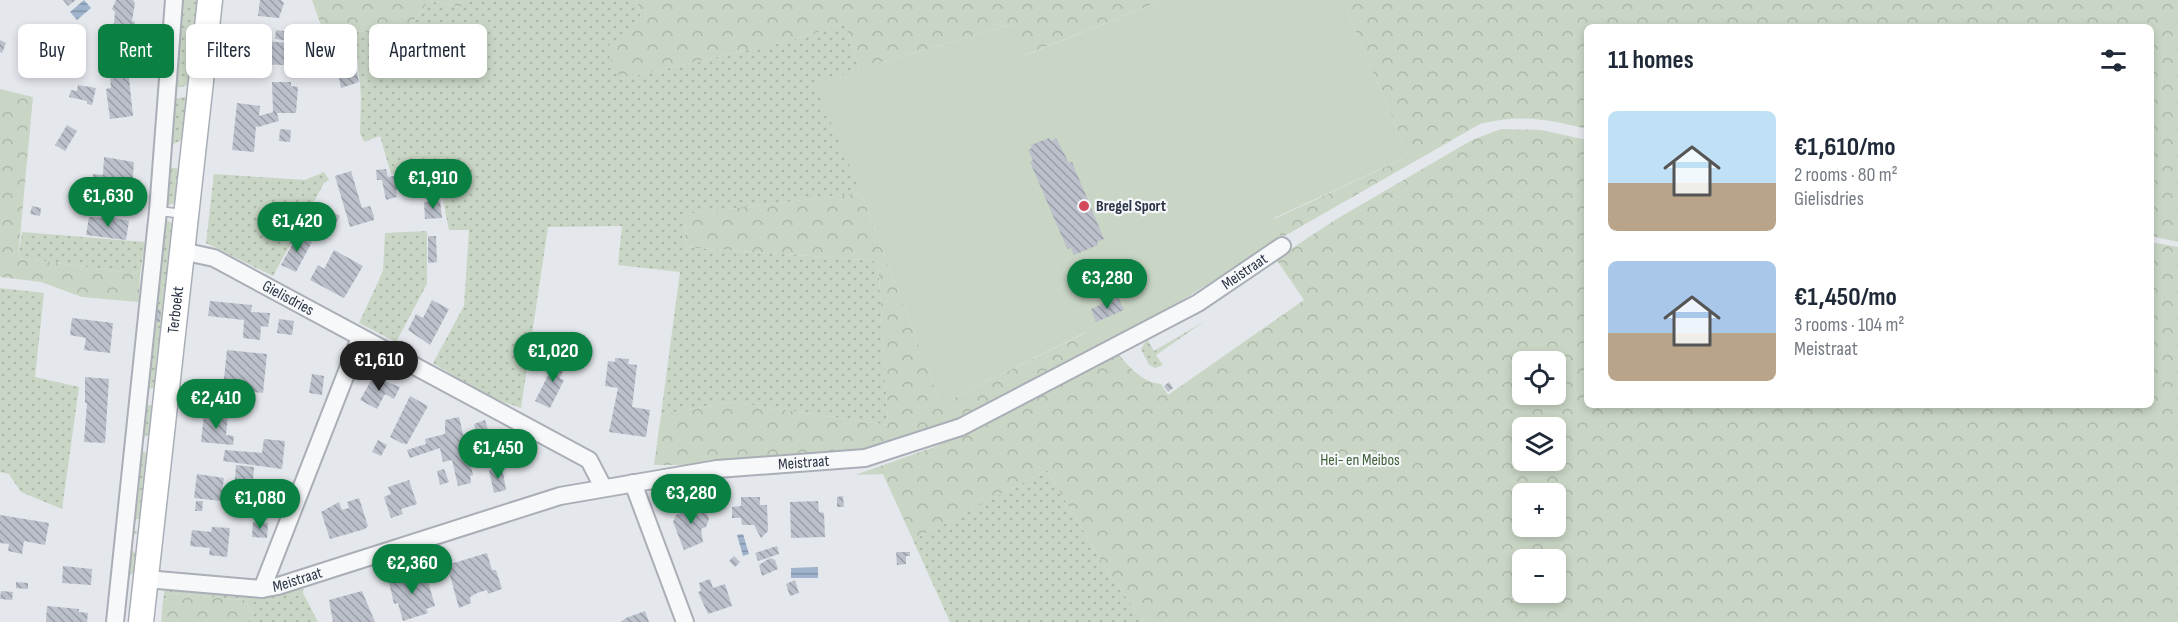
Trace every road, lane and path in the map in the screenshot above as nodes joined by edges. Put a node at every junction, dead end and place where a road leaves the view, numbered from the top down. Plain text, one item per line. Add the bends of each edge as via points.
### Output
1 (174, 0) edge
2 (210, 0) edge
3 (158, 210) junction
4 (186, 214) junction
5 (1282, 246) dead end
6 (182, 251) junction
7 (360, 338) junction
8 (633, 483) junction
9 (603, 487) junction
10 (146, 579) junction
11 (262, 589) junction
12 (115, 622) edge
13 (141, 622) edge
14 (685, 622) edge

1 - 3 street, Terboekt
2 - 4 main road, Terboekt
3 - 4 lane
3 - 12 street, Terboekt
4 - 6 main road, Terboekt
5 - 8 street, Meistraat via 1198,303 1148,331 961,427 926,440 865,458 717,469
6 - 7 street, Gielisdries via 214,258
6 - 10 main road, Terboekt
7 - 9 street, Gielisdries via 589,460
7 - 11 street
8 - 9 street, Meistraat
8 - 14 street
9 - 11 street, Meistraat via 560,496
10 - 11 street, Meistraat
10 - 13 main road, Terboekt

